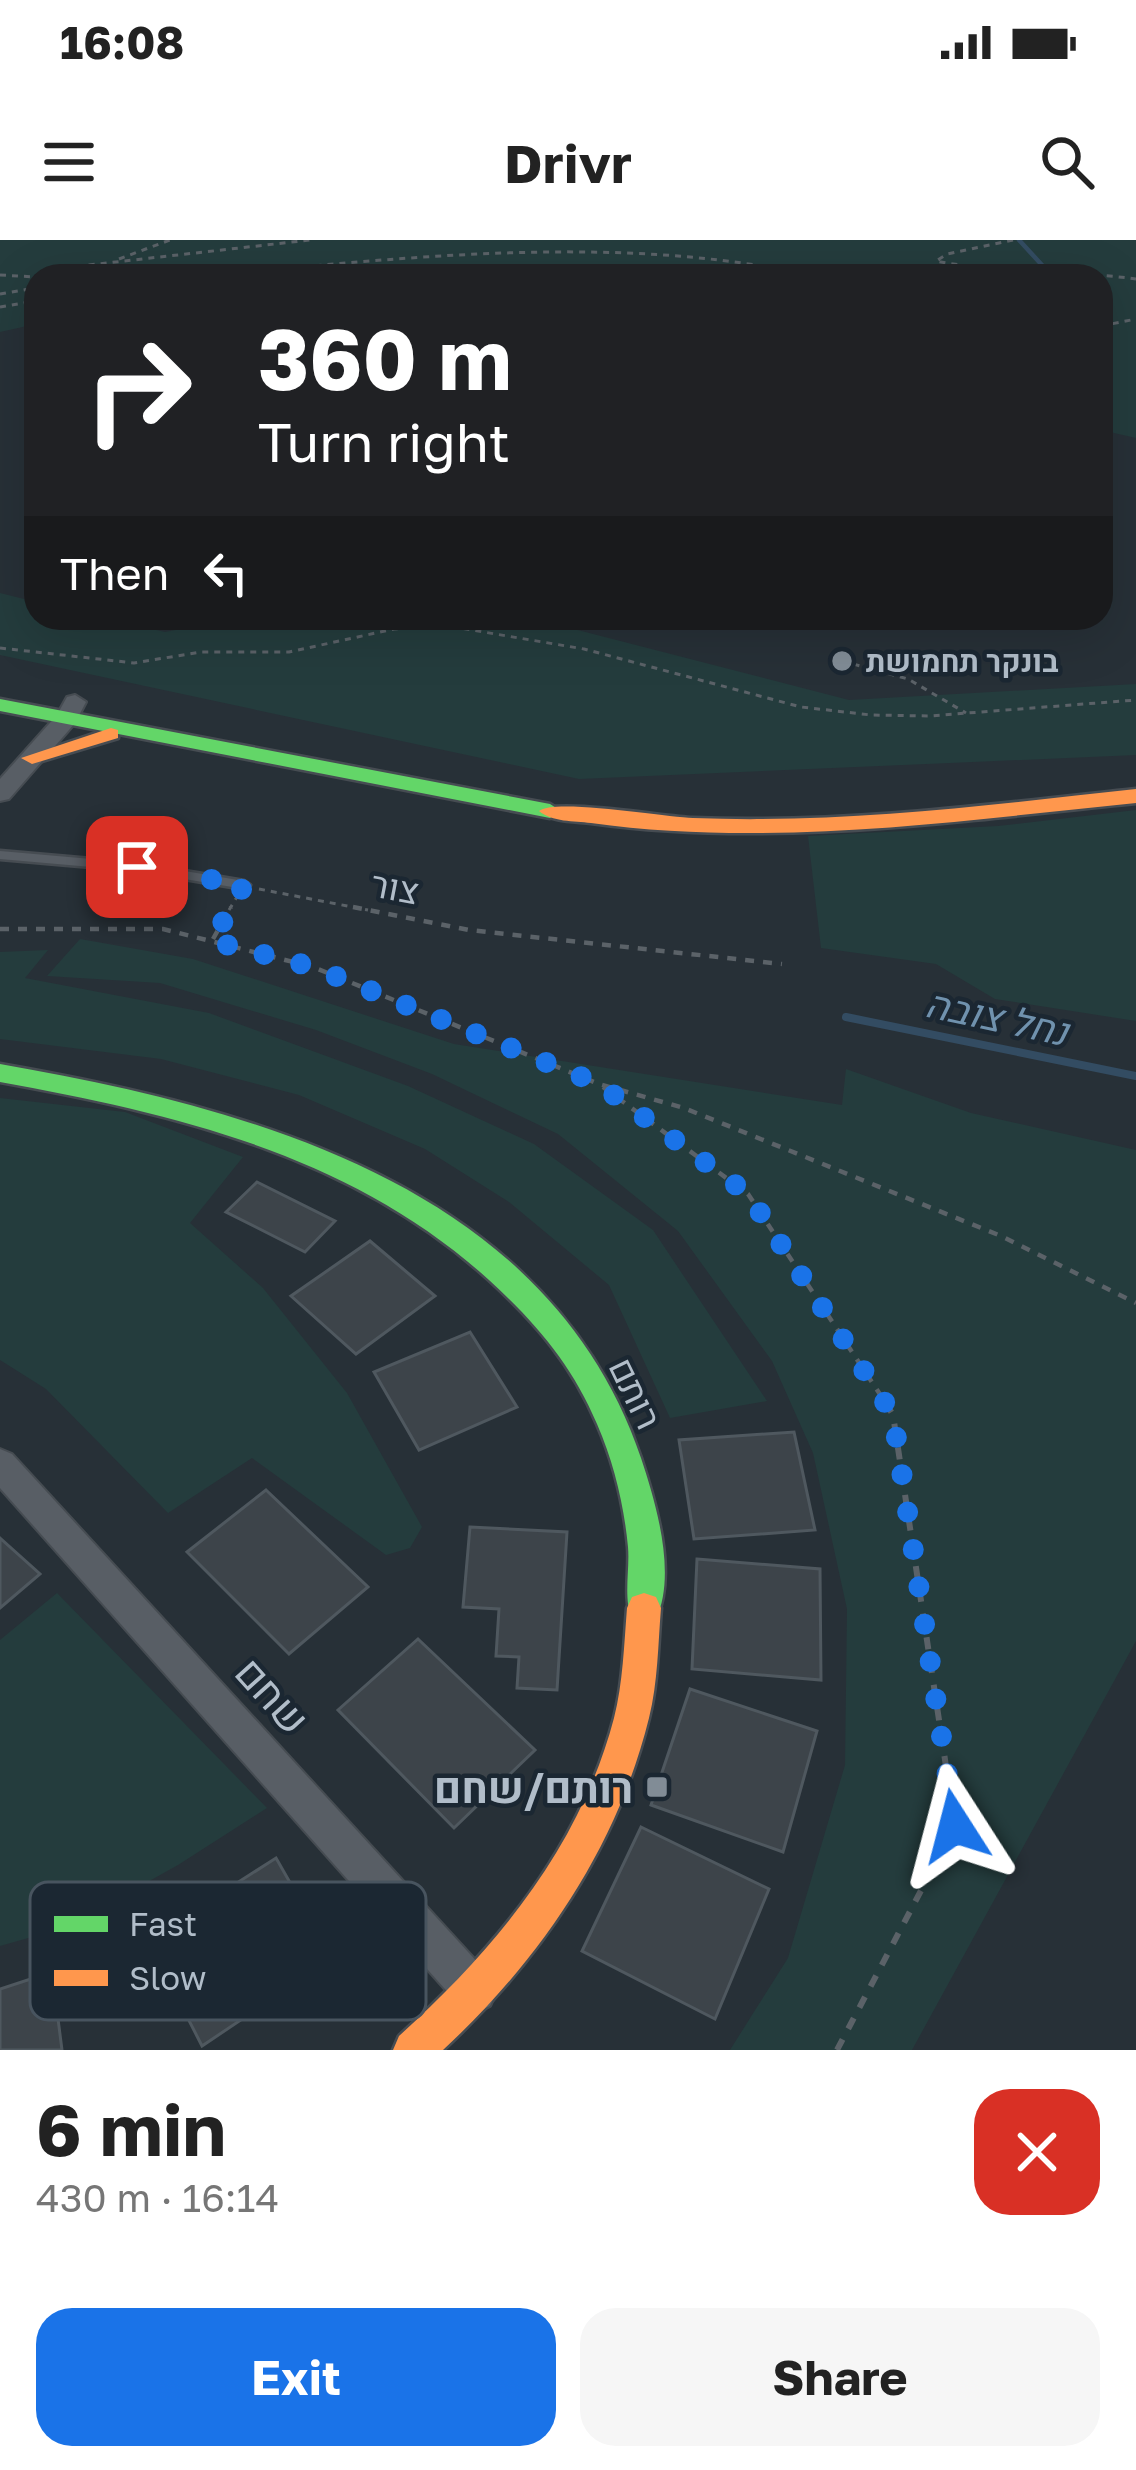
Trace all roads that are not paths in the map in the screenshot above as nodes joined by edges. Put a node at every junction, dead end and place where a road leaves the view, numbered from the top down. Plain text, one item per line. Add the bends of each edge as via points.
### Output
1 (0, 688) edge
2 (0, 706) edge
3 (65, 712) junction
4 (135, 731) junction
5 (27, 753) junction
6 (0, 773) edge
7 (0, 794) edge
8 (1136, 796) edge
9 (1090, 800) junction
10 (0, 855) edge
11 (244, 885) road end
12 (0, 1073) edge
13 (0, 1464) edge
14 (377, 1882) edge
15 (426, 1936) edge
16 (475, 1990) junction
17 (413, 2050) edge

1 - 3 main road
2 - 3 main road
2 - 5 main road via 18,722
3 - 4 main road
3 - 5 street
3 - 9 main road via 637,805 755,810
4 - 5 main road
4 - 9 main road via 651,823 822,822
5 - 6 street
5 - 7 street
8 - 9 main road
10 - 11 lane
12 - 16 main road, רותם via 168,1100 250,1125 398,1193 514,1276 554,1319 604,1396 636,1480 650,1568 645,1661 622,1755 581,1850 520,1941
13 - 14 street, שחם
15 - 16 street, שחם
16 - 17 main road, רותם

